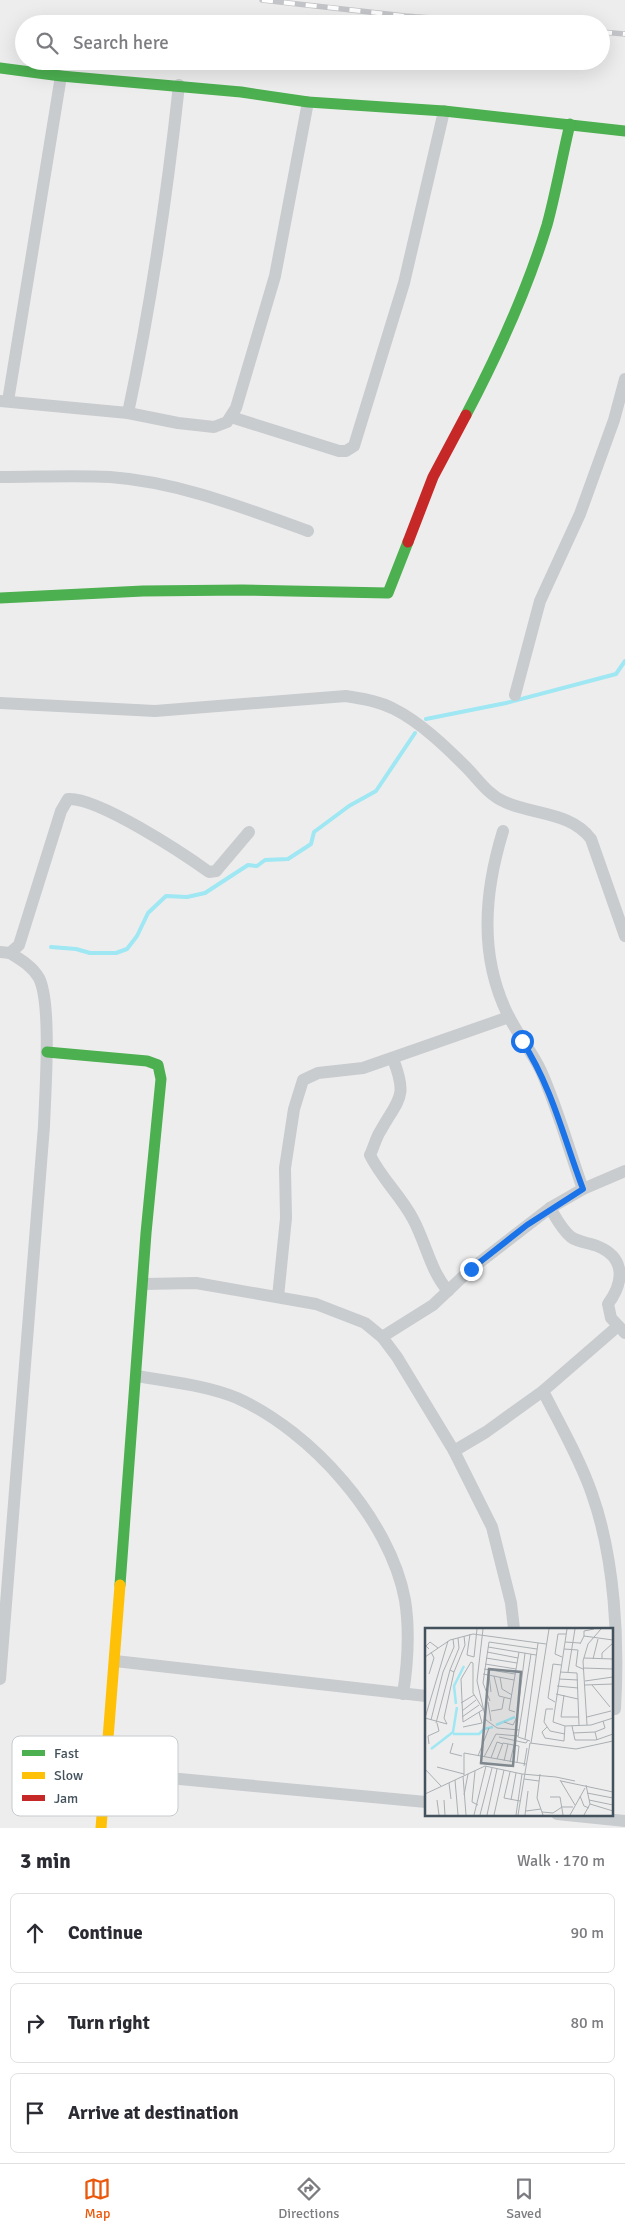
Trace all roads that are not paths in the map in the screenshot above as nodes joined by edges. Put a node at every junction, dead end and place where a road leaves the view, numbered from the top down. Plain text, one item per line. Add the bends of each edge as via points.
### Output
1 (0, 68) edge
2 (15, 70) edge
3 (15, 70) edge
4 (61, 76) junction
5 (179, 85) junction
6 (308, 102) junction
7 (444, 111) junction
8 (570, 124) junction
9 (625, 131) edge
10 (625, 378) edge
11 (4, 401) edge
12 (128, 413) junction
13 (232, 417) junction
14 (0, 477) edge
15 (308, 532) dead end
16 (0, 598) edge
17 (515, 695) dead end
18 (0, 703) edge
19 (504, 831) dead end
20 (249, 832) dead end
21 (625, 936) edge
22 (5, 953) edge
23 (509, 1017) junction
24 (47, 1052) junction
25 (394, 1059) junction
26 (625, 1171) edge
27 (583, 1189) junction
28 (550, 1208) junction
29 (144, 1284) junction
30 (448, 1291) junction
31 (278, 1298) junction
32 (621, 1329) edge
33 (382, 1337) junction
34 (137, 1376) junction
35 (543, 1391) junction
36 (454, 1451) junction
37 (514, 1628) edge
38 (115, 1661) junction
39 (0, 1679) edge
40 (403, 1694) junction
41 (425, 1696) edge
42 (617, 1709) edge
43 (108, 1736) edge
44 (178, 1779) edge
45 (425, 1802) edge
46 (576, 1816) edge
47 (625, 1821) edge

1 - 3 street
2 - 4 street
4 - 5 street
4 - 11 street
5 - 6 street
5 - 12 street via 164,217 144,340
6 - 7 street
6 - 13 street via 275,276
7 - 8 street
7 - 13 street via 404,282 354,446 339,451
8 - 9 street
8 - 16 street via 547,224 526,287 487,374 433,477 388,593 242,590
10 - 17 street via 614,420 580,514 540,601
11 - 12 street
12 - 13 street via 214,427
14 - 15 street via 111,477 142,482 237,505
18 - 21 street via 154,711 346,696 374,701 395,709 424,730 466,766 492,795 505,803 583,828 594,847
19 - 23 street via 492,867 486,922 495,984
20 - 22 street via 216,872 209,872 157,837 95,806 68,799 61,811 19,945
22 - 24 street via 28,963 38,977 45,1012
23 - 25 street
23 - 27 street via 548,1086
24 - 29 street via 147,1061 158,1065 161,1079
24 - 39 street via 44,1126
25 - 30 street via 402,1089 370,1155 409,1211 436,1275
25 - 31 street via 363,1068 318,1073 303,1080 284,1168 286,1218
26 - 27 street
27 - 28 street
28 - 30 street via 471,1269
28 - 32 street via 572,1237 600,1246 614,1255 621,1266 622,1281 608,1304 610,1318
29 - 31 street via 196,1283
29 - 34 street
30 - 33 street via 433,1305
31 - 33 street via 316,1304 344,1313 365,1323
32 - 35 street
33 - 36 street
34 - 38 street
34 - 40 street via 204,1388 237,1398 278,1422 338,1475 380,1535 405,1599 409,1640
35 - 36 street
35 - 42 street via 592,1495 604,1538 615,1625
36 - 37 street via 492,1527
38 - 40 street
38 - 43 street
40 - 41 street
44 - 45 street
46 - 47 street

